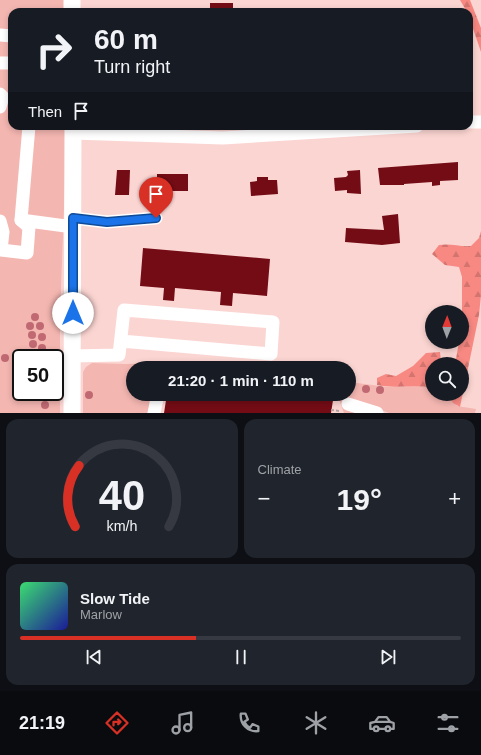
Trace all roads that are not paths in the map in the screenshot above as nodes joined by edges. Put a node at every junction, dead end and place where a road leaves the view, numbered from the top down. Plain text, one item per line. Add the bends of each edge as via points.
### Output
1 (0, 93) edge
2 (0, 107) edge
3 (29, 130) edge
4 (73, 130) edge
5 (352, 130) edge
6 (156, 218) dead end
7 (21, 220) junction
8 (0, 221) edge
9 (73, 223) junction
10 (121, 341) junction
11 (72, 356) junction
12 (157, 401) edge
13 (345, 408) road end
14 (72, 413) edge
15 (154, 413) edge
16 (377, 413) edge

1 - 2 street via 3,96
3 - 7 street
4 - 5 street via 223,138
4 - 9 main road
6 - 9 street
7 - 8 street via 29,227 27,253 1,250 3,232
7 - 9 street
9 - 11 main road
10 - 10 street via 124,310 273,322 271,354
10 - 11 street via 118,355
11 - 14 main road
12 - 15 street
13 - 16 street

